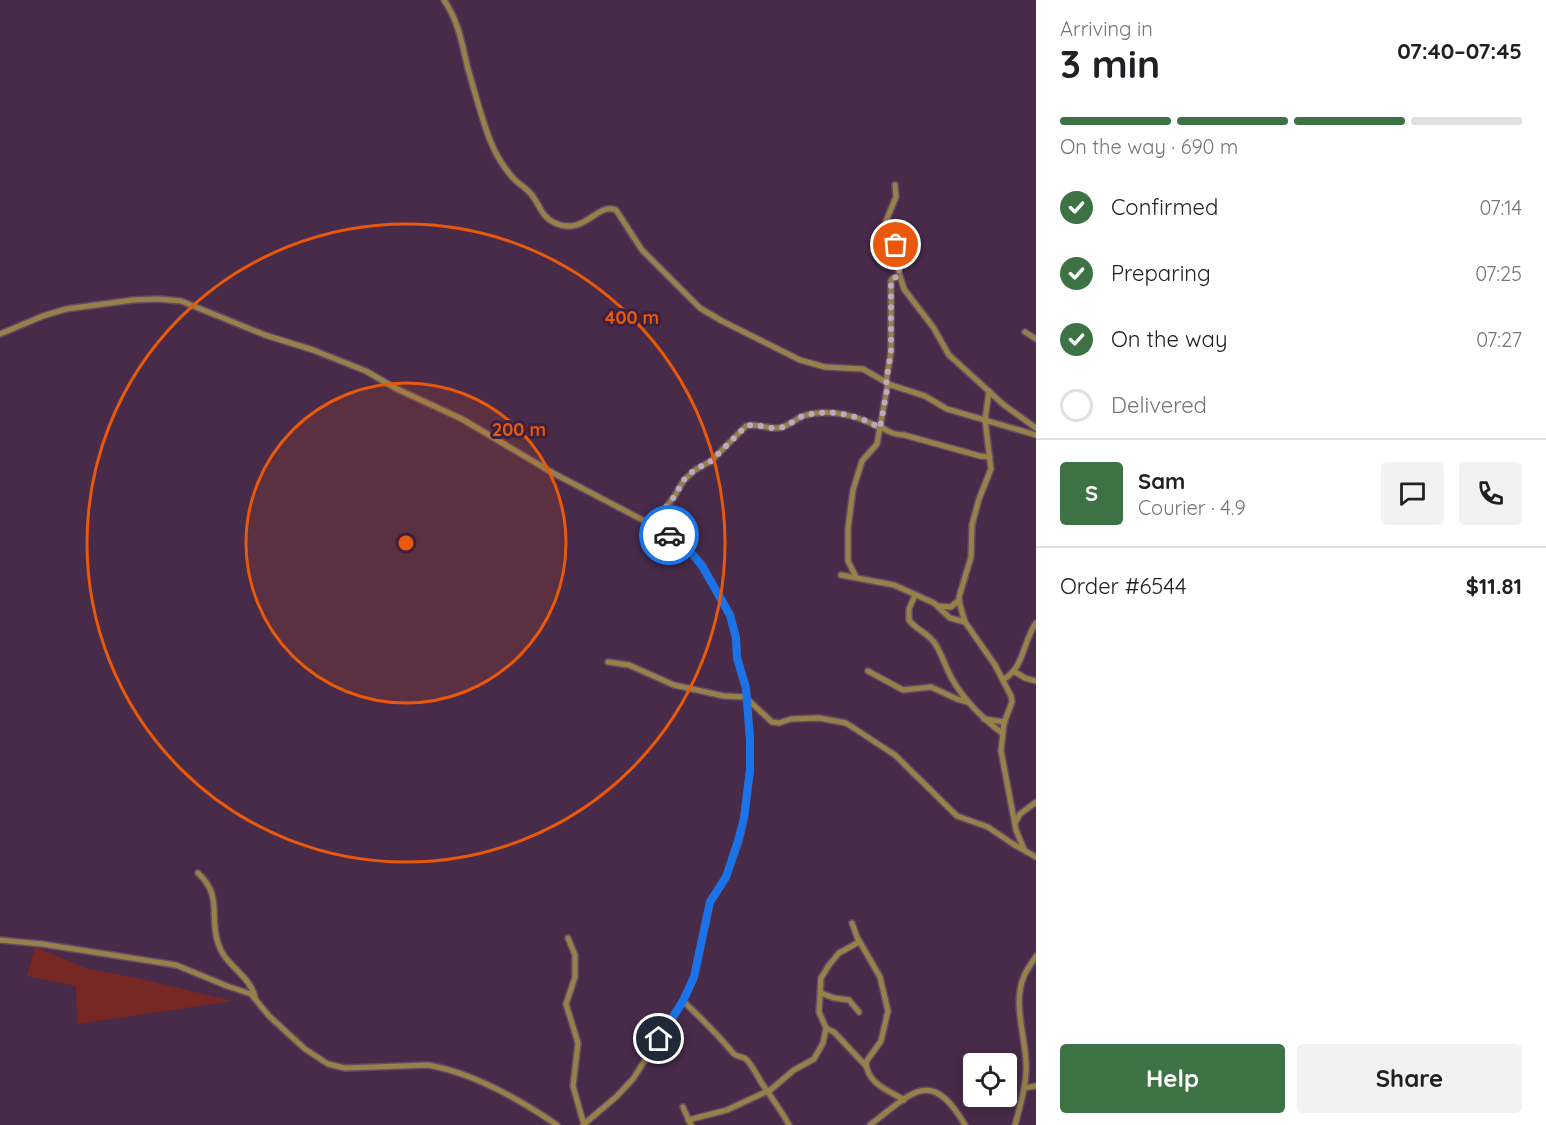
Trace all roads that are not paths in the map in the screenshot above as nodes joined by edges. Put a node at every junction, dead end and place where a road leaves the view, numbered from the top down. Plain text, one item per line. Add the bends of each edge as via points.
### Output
1 (444, 0) edge
2 (895, 185) dead end
3 (900, 276) junction
4 (1024, 332) dead end
5 (0, 334) edge
6 (1036, 339) edge
7 (887, 382) junction
8 (989, 391) junction
9 (985, 420) junction
10 (880, 427) junction
11 (1036, 428) edge
12 (1036, 435) edge
13 (990, 457) junction
14 (652, 525) junction
15 (841, 574) dead end
16 (856, 577) junction
17 (915, 595) junction
18 (960, 600) junction
19 (938, 606) junction
20 (965, 622) junction
21 (1036, 623) edge
22 (608, 662) dead end
23 (868, 671) dead end
24 (1015, 672) junction
25 (1004, 679) junction
26 (1036, 681) edge
27 (745, 697) junction
28 (967, 702) junction
29 (983, 718) junction
30 (1005, 722) junction
31 (1002, 733) junction
32 (1036, 802) edge
33 (1015, 823) junction
34 (1025, 852) junction
35 (1036, 857) edge
36 (198, 873) dead end
37 (852, 923) dead end
38 (568, 938) dead end
39 (0, 940) edge
40 (859, 942) junction
41 (1036, 956) edge
42 (821, 993) junction
43 (256, 999) junction
44 (683, 1001) junction
45 (859, 1012) dead end
46 (826, 1028) junction
47 (866, 1066) junction
48 (1036, 1086) edge
49 (1024, 1088) junction
50 (768, 1092) junction
51 (904, 1100) junction
52 (683, 1107) dead end
53 (689, 1123) edge
54 (557, 1125) edge
55 (583, 1125) edge
56 (789, 1125) edge
57 (870, 1125) edge
58 (964, 1125) edge
59 (1015, 1125) edge

1 - 7 street via 460,31 490,140 512,177 532,195 550,220 574,225 585,223 605,208 616,210 642,250 700,308 800,360 825,367 863,369
2 - 3 street via 896,197 886,220 896,245
3 - 7 street via 891,281
3 - 8 street via 904,289 949,355
4 - 6 street
5 - 14 street via 66,309 133,300 182,301 366,371 462,419
7 - 9 street via 925,396 946,409
7 - 10 street
8 - 9 street
8 - 11 street
9 - 12 street
9 - 13 street
10 - 13 street via 896,435
10 - 14 street via 836,413 802,417 782,428 750,425 684,480
10 - 16 street via 877,444 862,461 853,490 848,561
13 - 18 street via 991,469 972,525 971,557
14 - 27 street via 688,549 730,615
15 - 16 street
16 - 17 street via 894,585
17 - 19 street
17 - 28 street via 909,620 936,644
18 - 19 street via 951,607
18 - 20 street
19 - 20 street via 950,618
20 - 25 street
21 - 24 street
22 - 27 street via 629,665 674,685
23 - 28 street via 903,690 931,687
24 - 25 street
24 - 26 street
25 - 30 street via 1012,702
27 - 34 street via 772,722 819,718 846,723 895,755 957,816 988,827
27 - 44 street via 750,770 744,818 726,877 710,902 694,977
28 - 29 street
29 - 30 street
29 - 31 street
30 - 31 street
31 - 33 street via 1002,760
32 - 33 street
33 - 34 street
34 - 35 street
36 - 43 street via 214,897 218,944 250,984
37 - 40 street
38 - 55 street via 575,955 575,977 566,1004 578,1043 573,1086
39 - 43 street via 176,964
40 - 42 street via 839,953 828,965 821,978
40 - 47 street via 880,977 888,1011 881,1041
41 - 49 street via 1021,988
42 - 45 street via 849,1000
42 - 46 street via 819,1012
43 - 54 street via 305,1049 328,1064 345,1068 439,1067 498,1089
44 - 50 street via 735,1055 747,1060
44 - 55 street via 633,1078
46 - 47 street
46 - 50 street via 814,1059
47 - 51 street via 875,1083
48 - 49 street
49 - 59 street
50 - 53 street
50 - 56 street
51 - 57 street
51 - 58 street via 923,1090 934,1091 947,1099
52 - 53 street

